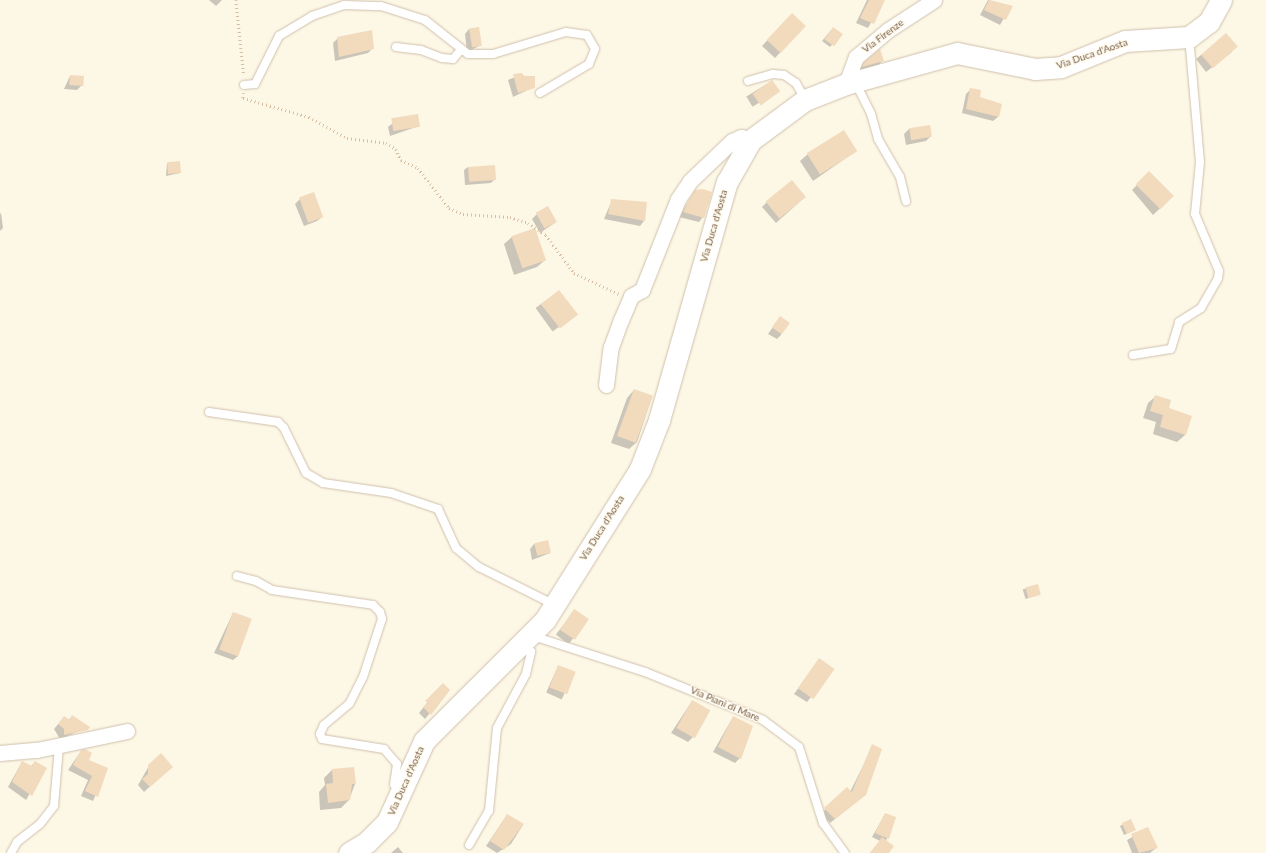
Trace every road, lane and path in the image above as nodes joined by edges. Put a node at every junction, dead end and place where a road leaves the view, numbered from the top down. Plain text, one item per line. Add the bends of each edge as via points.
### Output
1 (236, 0) edge
2 (934, 0) edge
3 (1221, 0) edge
4 (1189, 37) junction
5 (396, 47) dead end
6 (460, 51) junction
7 (748, 81) dead end
8 (851, 83) junction
9 (244, 85) junction
10 (540, 93) dead end
11 (805, 100) junction
12 (751, 140) junction
13 (906, 201) dead end
14 (631, 296) junction
15 (1133, 355) dead end
16 (606, 385) dead end
17 (209, 412) dead end
18 (237, 576) dead end
19 (556, 605) junction
20 (529, 639) junction
21 (127, 731) dead end
22 (59, 746) junction
23 (0, 753) edge
24 (396, 806) junction
25 (469, 845) dead end
26 (11, 853) edge
27 (349, 853) edge
28 (845, 853) edge

1 - 9 path via 244,51
2 - 8 street, Via Firenze via 888,30 856,57
3 - 4 main road via 1210,22
4 - 8 main road, Via Duca d'Aosta via 1125,41 1049,69 957,53
4 - 15 lane via 1200,162 1195,214 1219,271 1218,278 1201,308 1179,322 1171,349
5 - 6 lane via 421,50 442,58 454,59
6 - 9 lane via 455,40 425,20 381,6 344,5 312,16 279,36 255,84
6 - 10 lane via 482,56 566,32 587,35 595,49 589,64
7 - 11 lane via 767,75 784,75 796,83
8 - 11 main road, Via Duca d'Aosta
8 - 13 lane via 871,114 878,139 900,177
9 - 14 path via 244,98 309,117 347,138 386,143 396,149 401,160 418,168 449,208 463,214 510,217 528,223 546,235 574,273 613,293
11 - 12 main road, Via Duca d'Aosta
12 - 14 street via 741,137 732,141 690,181 668,219 642,290
12 - 19 main road, Via Duca d'Aosta via 727,182 650,445 640,469
14 - 16 street via 611,347
17 - 19 lane via 278,422 284,428 306,473 323,483 391,493 438,509 456,548 479,567
18 - 24 lane via 256,581 272,590 373,606 380,612 382,619 363,677 349,704 324,725 320,734 322,739 384,750 393,757 397,777 389,798
19 - 20 main road, Via Duca d'Aosta
20 - 24 main road, Via Duca d'Aosta via 424,741
20 - 25 lane via 531,652 524,678 497,728 489,810
20 - 28 lane, Via Piani di Mare via 645,672 763,720 799,747 823,824
21 - 22 street
22 - 23 street
22 - 26 lane via 54,806 40,824 17,842
24 - 27 main road, Via Duca d'Aosta via 378,833

